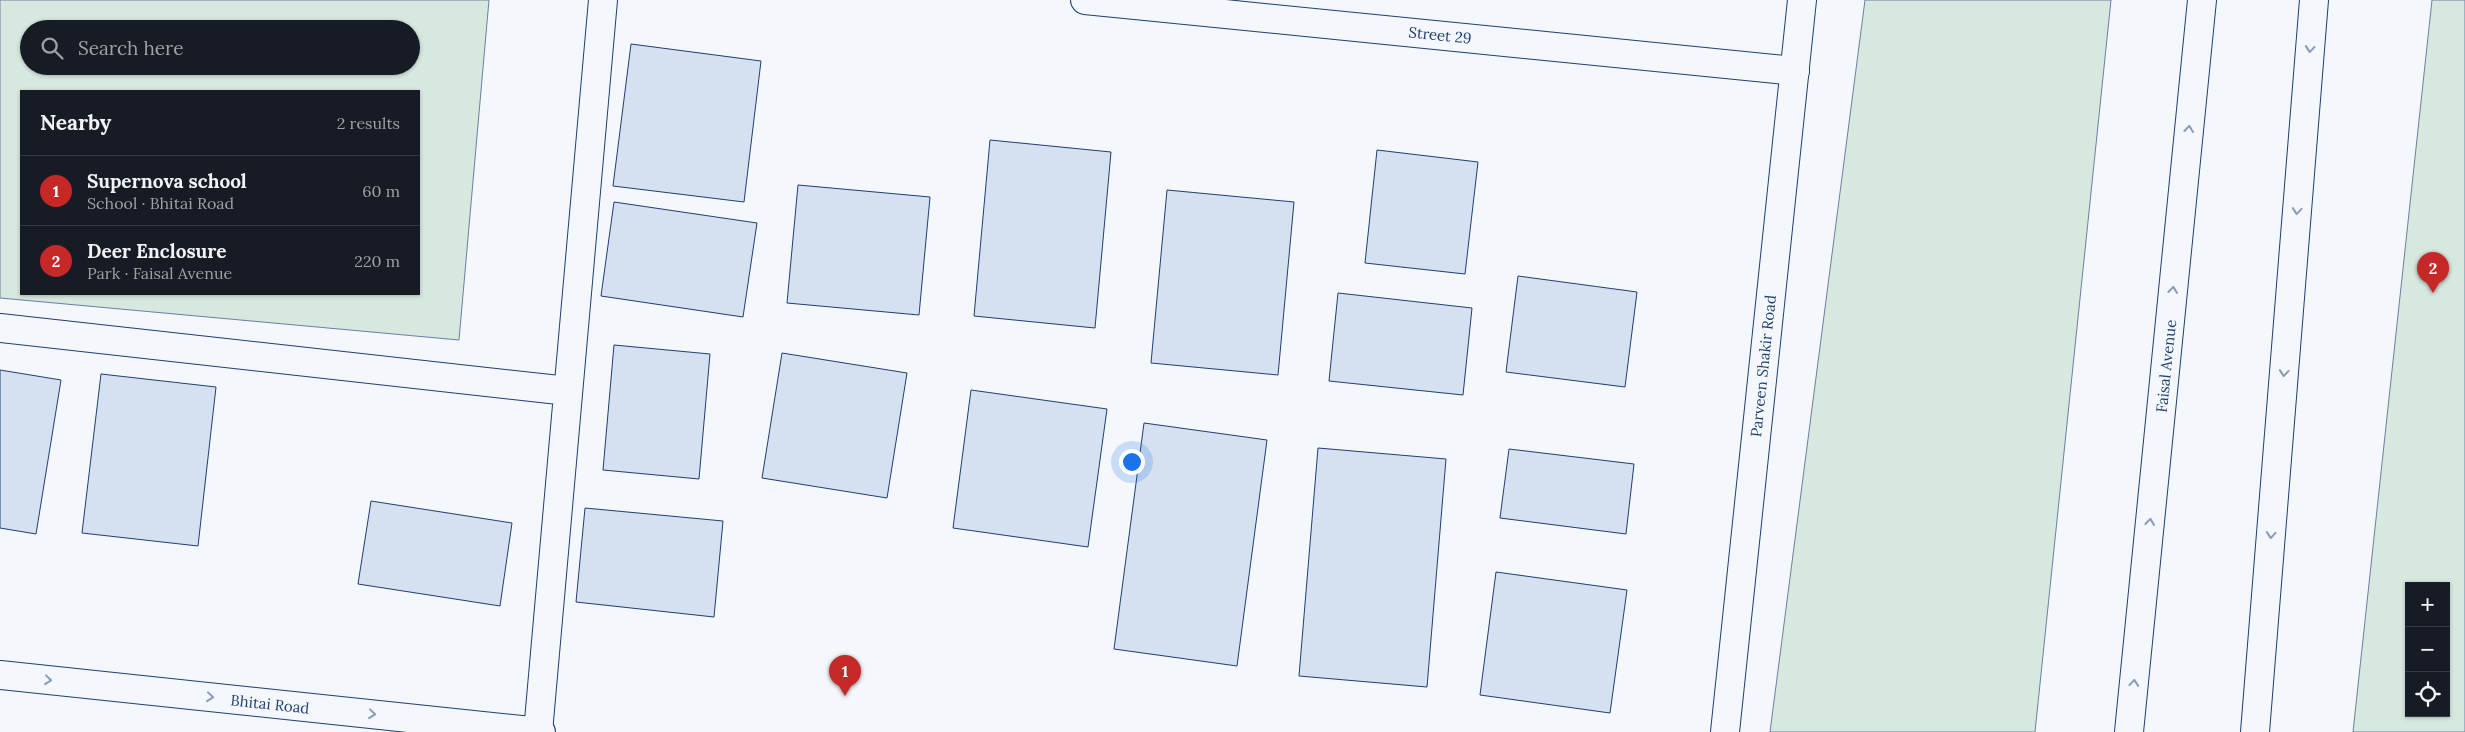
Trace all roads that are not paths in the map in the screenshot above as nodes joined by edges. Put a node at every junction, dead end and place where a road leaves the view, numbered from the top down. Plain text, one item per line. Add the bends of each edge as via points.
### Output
1 (603, 0) edge
2 (1084, 0) edge
3 (1802, 0) edge
4 (2314, 0) edge
5 (2201, 3) edge
6 (1795, 71) junction
7 (0, 328) edge
8 (568, 391) junction
9 (0, 675) edge
10 (539, 732) edge
11 (1725, 732) edge
12 (2130, 732) edge
13 (2255, 732) edge

1 - 8 street
2 - 6 street, Street 29
3 - 6 street, Parveen Shakir Road
4 -> 13 street
12 -> 5 street, Faisal Avenue
6 - 11 street, Parveen Shakir Road
7 - 8 street
8 - 10 street
9 -> 10 street, Bhitai Road

